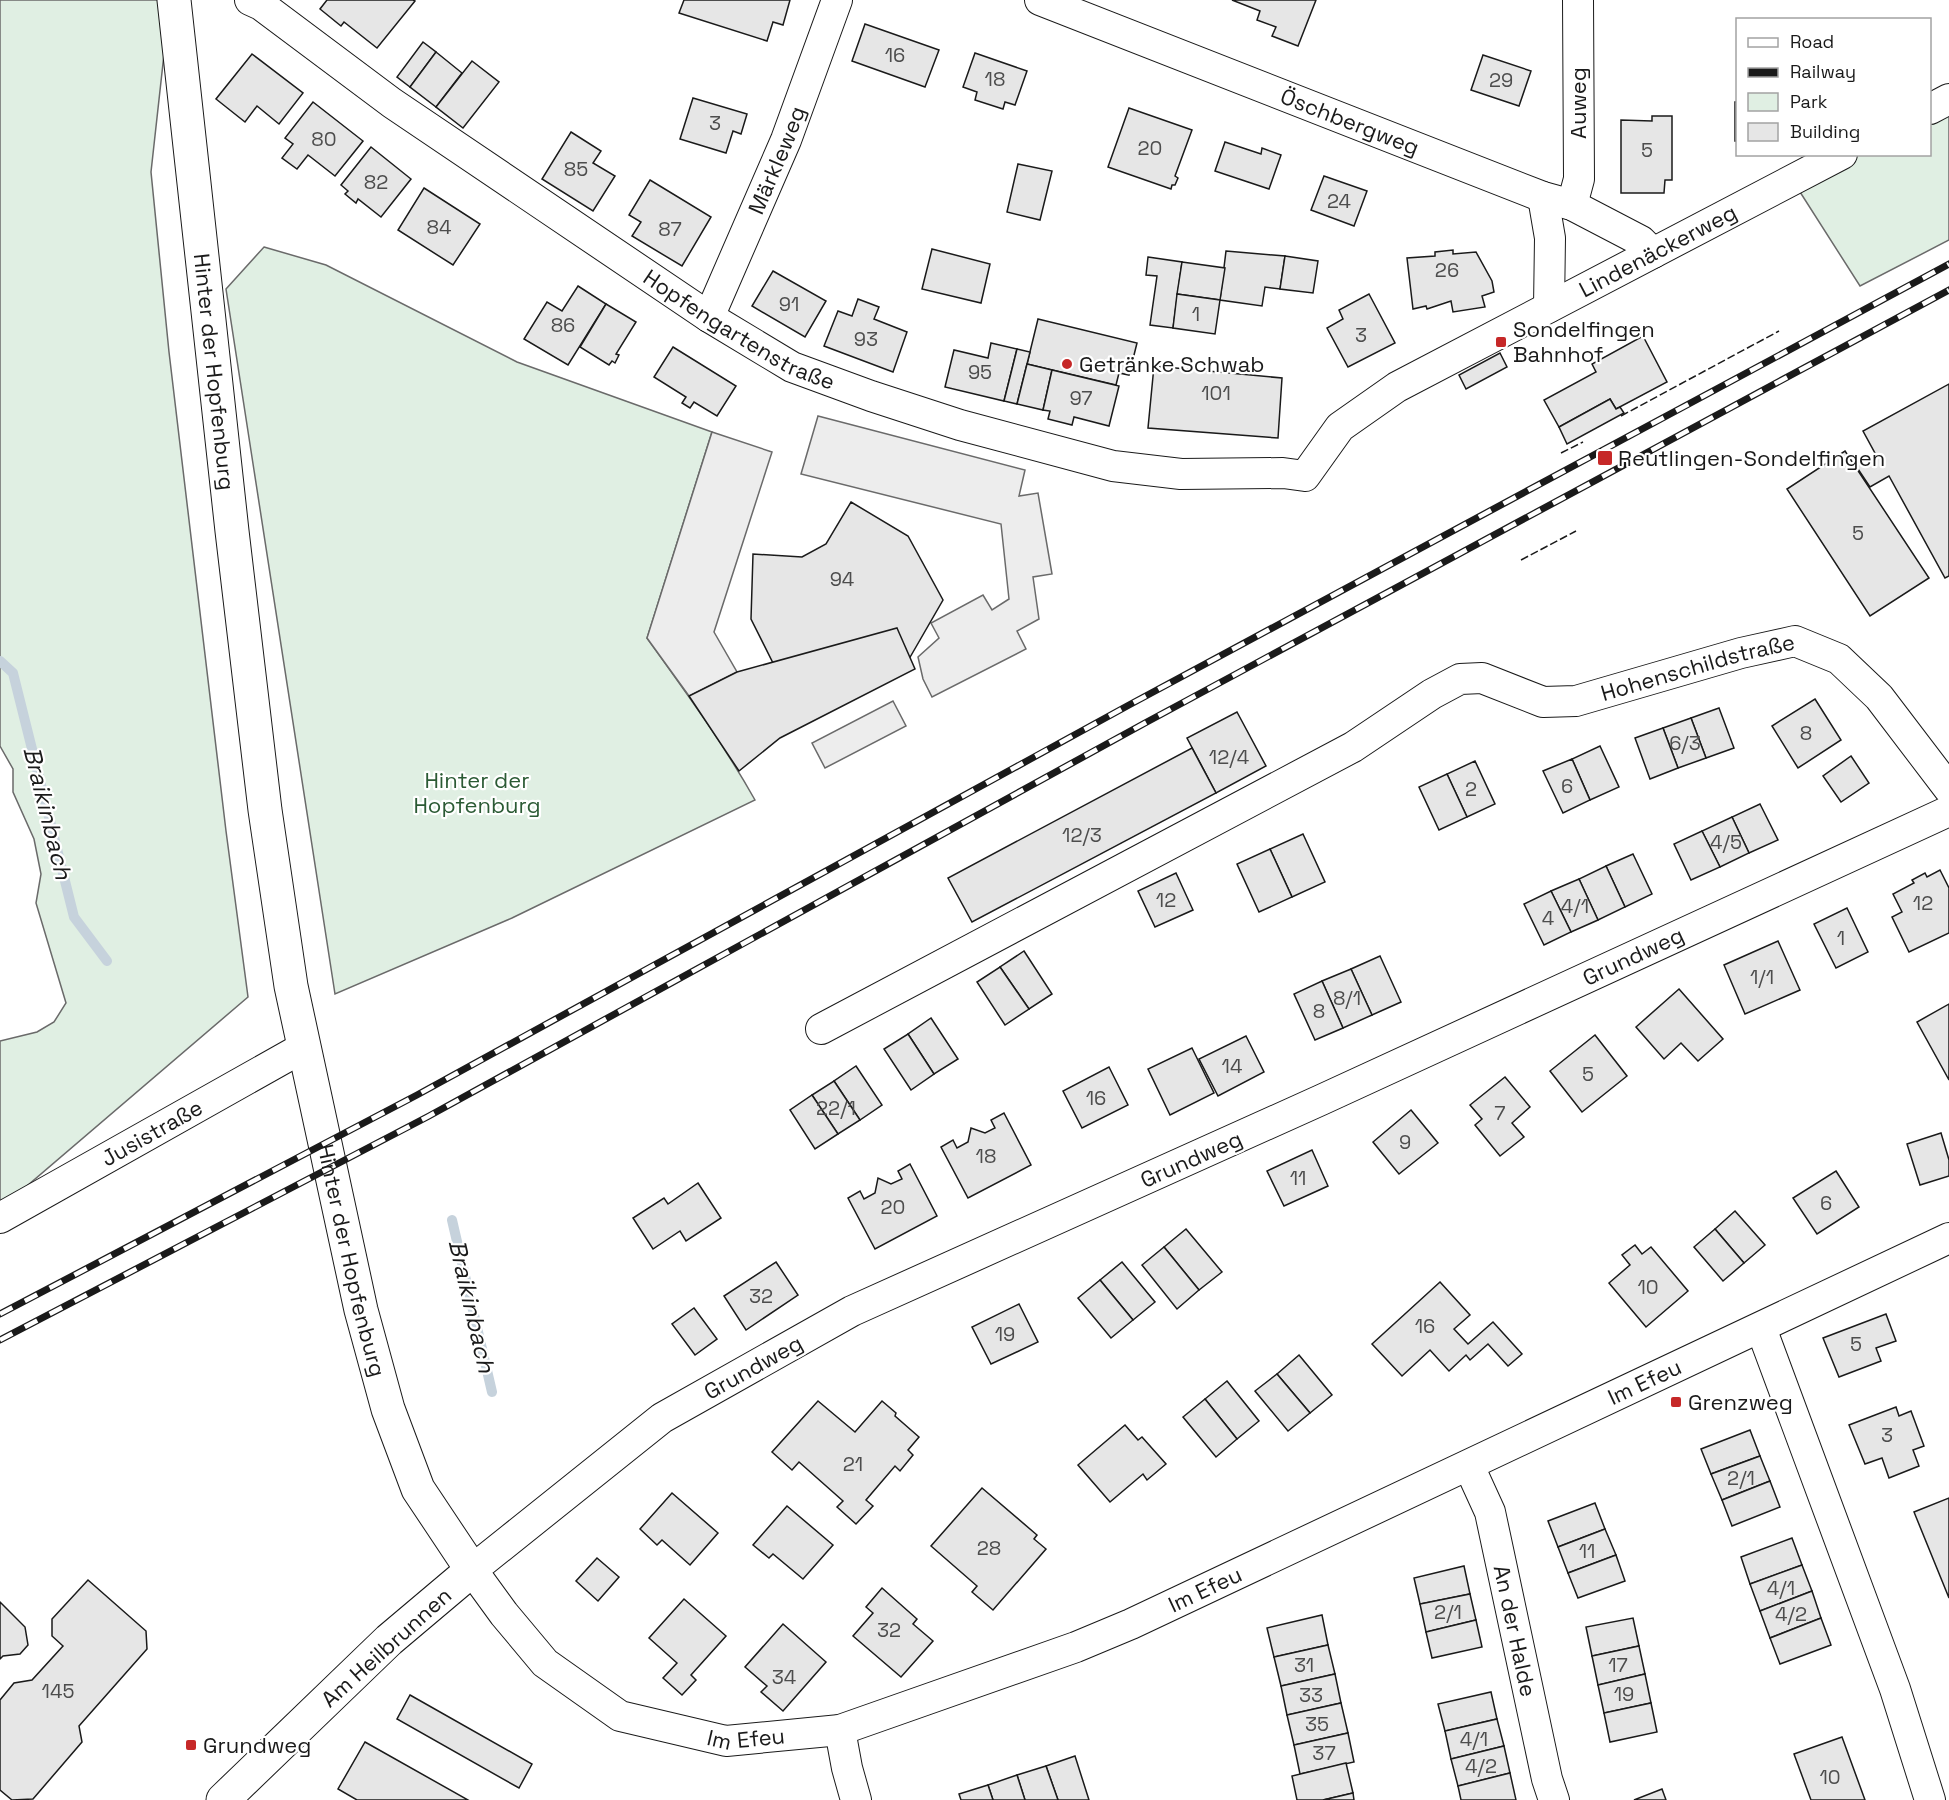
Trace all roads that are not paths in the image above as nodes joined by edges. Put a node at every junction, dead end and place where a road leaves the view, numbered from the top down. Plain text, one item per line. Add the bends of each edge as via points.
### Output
1 (174, 0) edge
2 (250, 0) edge
3 (837, 0) edge
4 (1040, 0) edge
5 (1578, 0) edge
6 (1949, 99) edge
7 (1931, 108) edge
8 (1838, 156) edge
9 (1557, 201) junction
10 (1653, 253) junction
11 (1549, 306) junction
12 (709, 317) junction
13 (1305, 476) joint
14 (1949, 789) edge
15 (1949, 810) edge
16 (821, 1029) dead end
17 (304, 1047) junction
18 (0, 1218) edge
19 (1949, 1238) edge
20 (1761, 1328) junction
21 (1469, 1466) junction
22 (472, 1570) junction
23 (840, 1730) junction
24 (223, 1800) edge
25 (856, 1800) edge
26 (1554, 1800) edge
27 (1930, 1800) edge

1 - 17 street, Hinter der Hopfenburg via 265,810
2 - 12 street, Hopfengartenstraße via 392,103
3 - 12 street, Märkleweg via 786,140
4 - 9 street, Öschbergweg
5 - 9 street, Auweg via 1579,179
6 - 7 street
8 - 10 street, Lindenäckerweg
9 - 10 street, Öschbergweg via 1641,241
9 - 11 street, Auweg via 1550,238
10 - 11 street, Lindenäckerweg
11 - 13 street, Lindenäckerweg via 1397,387 1340,427
12 - 13 street, Hopfengartenstraße via 792,367 960,425 1113,465 1181,474
14 - 16 street, Hohenschildstraße via 1879,697 1839,659 1795,640 1576,701 1543,702 1482,678 1460,679 1353,747
15 - 22 street, Grundweg via 852,1311 662,1418
17 - 18 street, Jusistraße
17 - 22 street, Hinter der Hopfenburg via 361,1310 388,1409 418,1490
19 - 20 street, Im Efeu
20 - 21 street, Im Efeu
20 - 27 street via 1895,1689
21 - 23 street, Im Efeu via 1085,1643
21 - 26 street, An der Halde via 1490,1512
22 - 23 street, Im Efeu via 545,1663 620,1716 726,1741
22 - 24 street, Am Heilbrunnen via 389,1640
23 - 25 street

